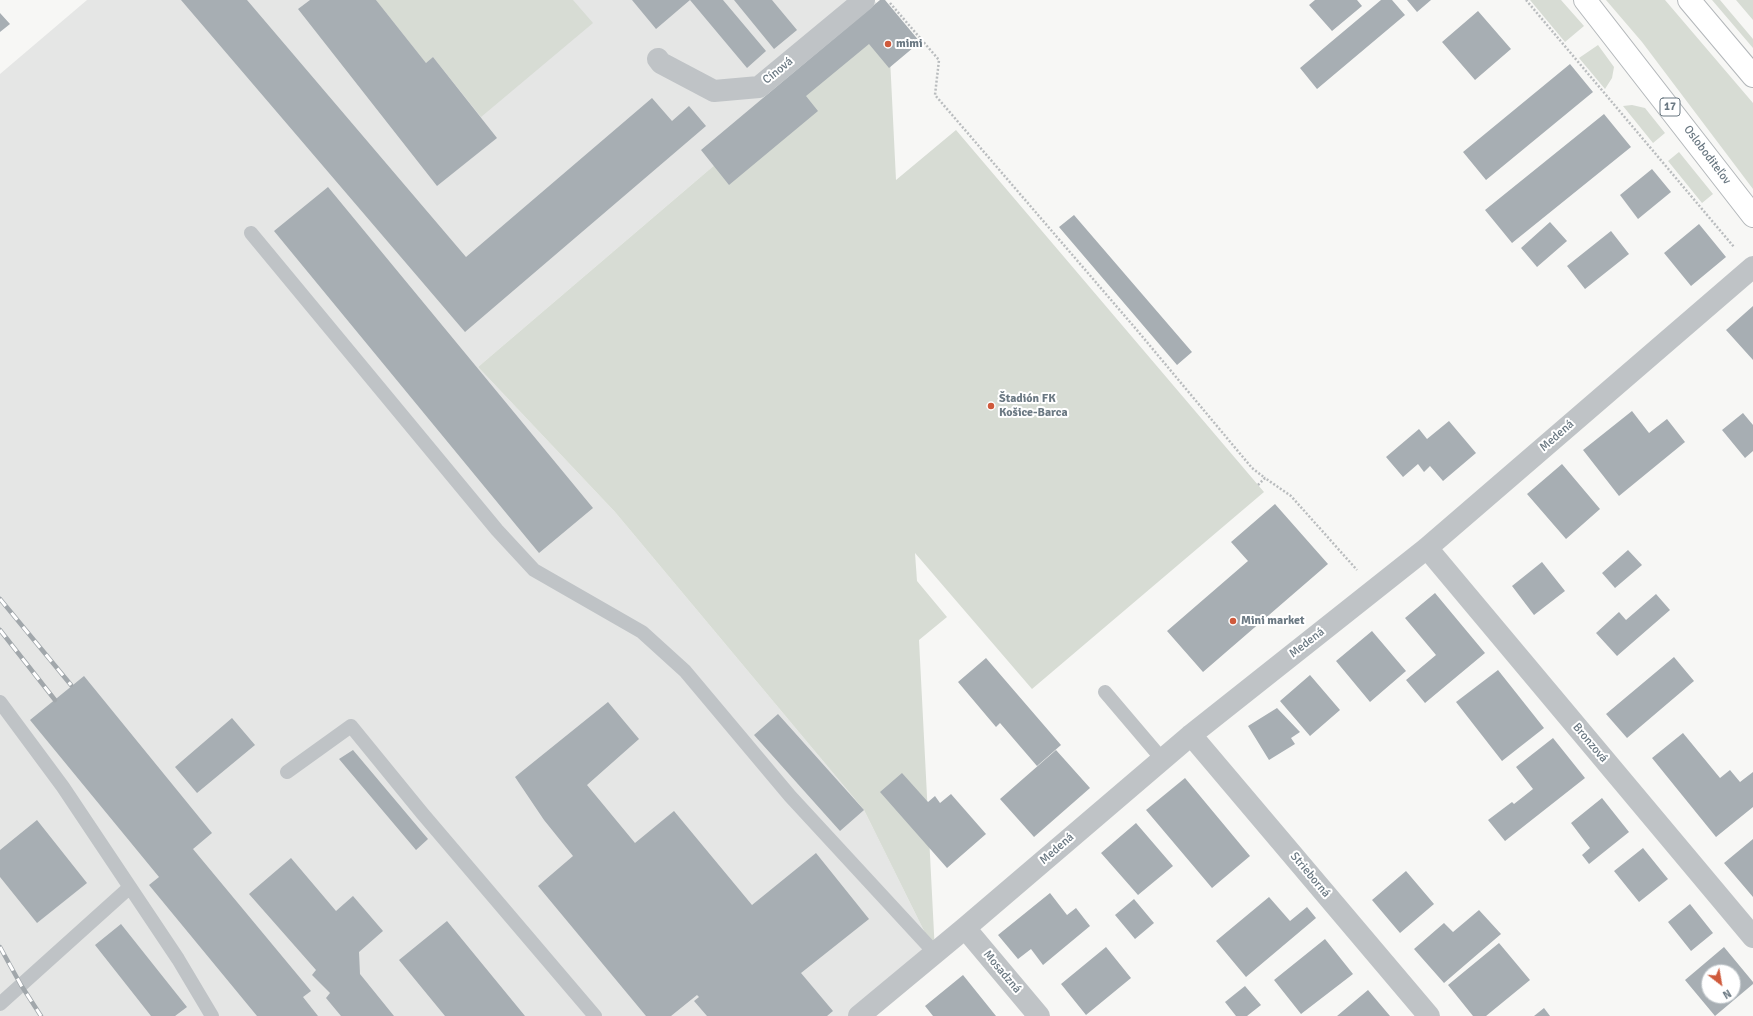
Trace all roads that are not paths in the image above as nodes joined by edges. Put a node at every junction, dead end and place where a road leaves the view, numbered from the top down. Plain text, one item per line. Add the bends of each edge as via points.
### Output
1 (864, 0) edge
2 (1585, 0) edge
3 (1689, 0) edge
4 (1733, 53) junction
5 (658, 59) dead end
6 (1753, 64) edge
7 (1753, 76) edge
8 (1753, 216) edge
9 (251, 233) dead end
10 (1753, 268) edge
11 (1427, 548) junction
12 (1105, 692) dead end
13 (0, 702) edge
14 (1191, 735) junction
15 (1162, 759) junction
16 (288, 772) dead end
17 (130, 887) junction
18 (965, 928) junction
19 (1753, 937) edge
20 (935, 953) junction
21 (0, 1004) edge
22 (212, 1016) edge
23 (595, 1016) edge
24 (859, 1016) edge
25 (1039, 1016) edge
26 (1429, 1016) edge

1 - 5 street, Cínová via 759,87 714,91
2 - 8 main road, Osloboditeľov / 17
3 - 4 main road
4 - 6 lane
4 - 7 main road
9 - 20 lane via 497,530 534,570 642,632 685,671 790,796
10 - 11 street, Medená
11 - 14 street, Medená
11 - 19 street, Bronzová
12 - 15 lane
13 - 17 lane via 64,787
14 - 15 street, Medená
14 - 26 street, Strieborná
15 - 18 street, Medená
16 - 23 lane via 351,726
17 - 21 lane
17 - 22 lane
18 - 20 street, Medená
18 - 25 street, Mosadzná
20 - 24 street, Medená

